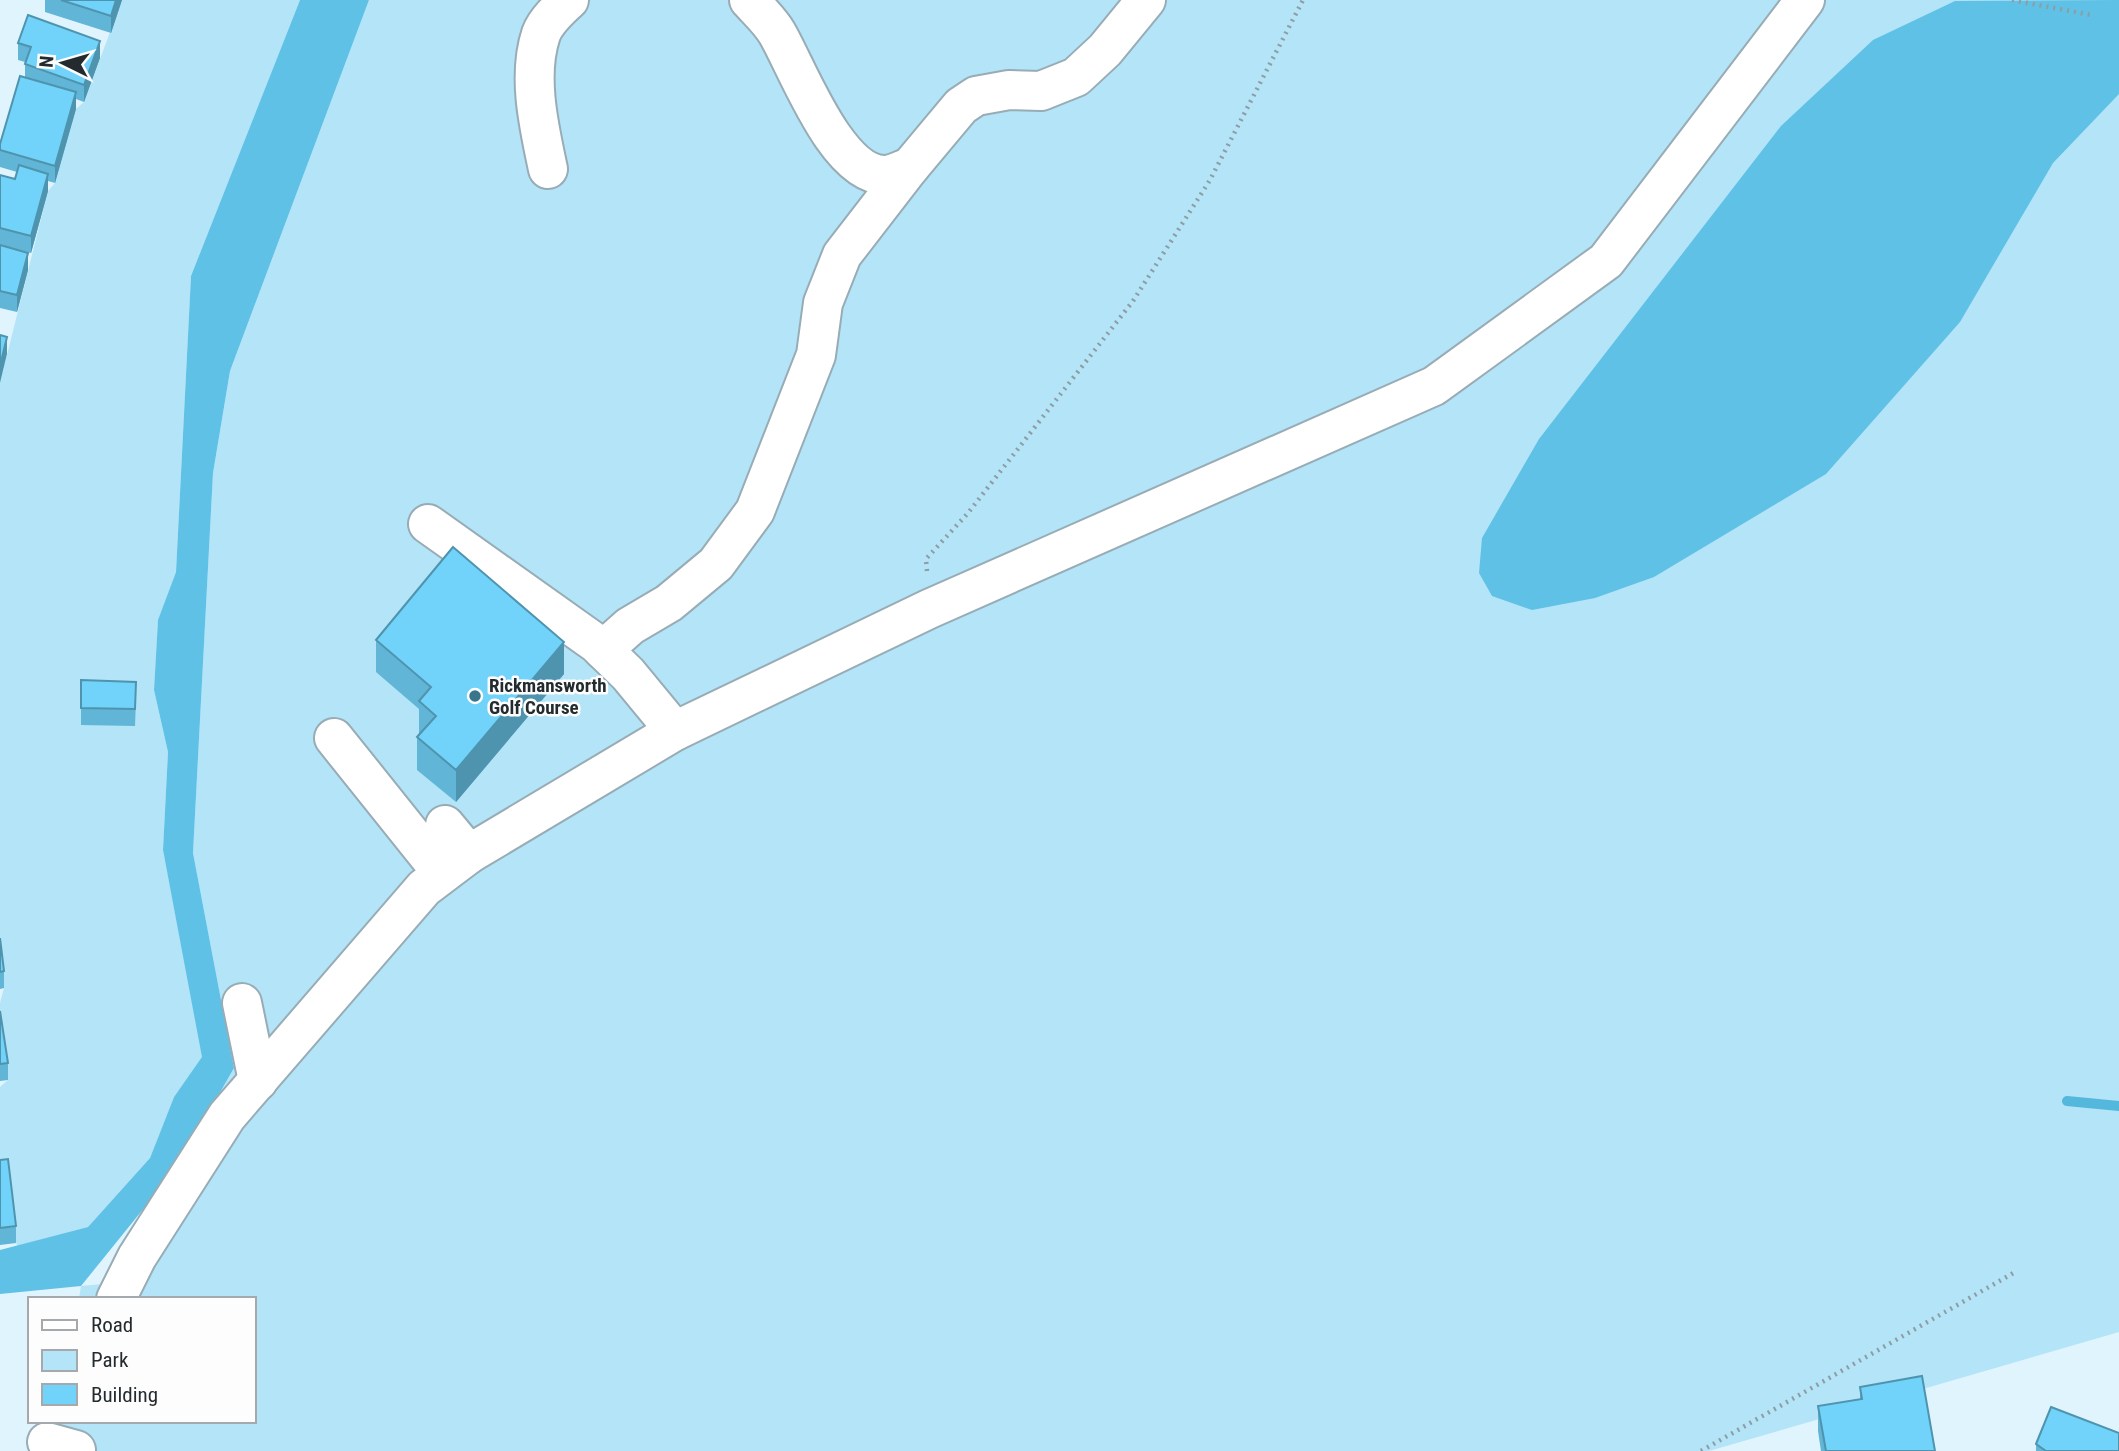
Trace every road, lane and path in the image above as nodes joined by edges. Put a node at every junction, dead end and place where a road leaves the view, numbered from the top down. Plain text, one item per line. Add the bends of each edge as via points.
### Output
1 (569, 0) edge
2 (749, 0) edge
3 (1146, 0) edge
4 (1303, 0) edge
5 (1805, 0) edge
6 (2012, 0) edge
7 (2091, 15) dead end
8 (910, 167) junction
9 (548, 169) dead end
10 (428, 524) dead end
11 (929, 609) junction
12 (603, 650) junction
13 (675, 731) junction
14 (334, 738) dead end
15 (445, 824) dead end
16 (455, 863) junction
17 (242, 1003) dead end
18 (258, 1081) junction
19 (2017, 1270) dead end
20 (117, 1297) edge
21 (1700, 1451) edge

1 - 9 lane via 542,32 535,69
2 - 8 lane via 776,31 847,157 881,175
3 - 8 lane via 1076,77 1041,90 976,96 961,106
4 - 11 path via 1210,180 1133,301 968,513 926,559
5 - 11 lane via 1606,261 1434,386
6 - 7 path
8 - 12 lane via 842,255 823,303 816,355 755,511 716,564
10 - 12 lane
11 - 13 lane
12 - 13 lane
13 - 16 lane
14 - 16 lane
15 - 16 lane
16 - 18 lane via 424,888
17 - 18 lane
18 - 20 lane via 227,1116 137,1257
19 - 21 path

